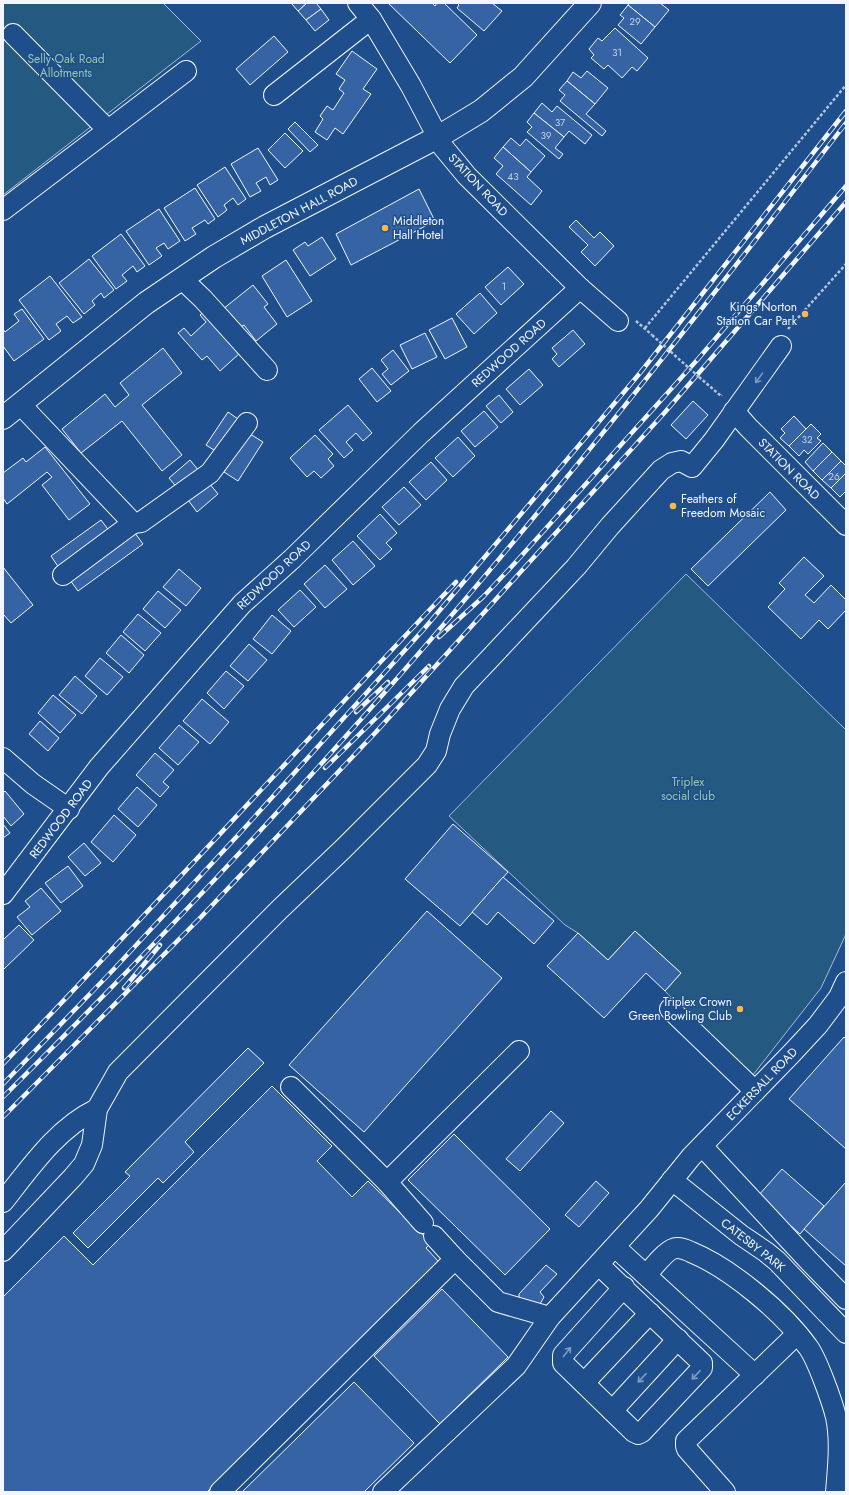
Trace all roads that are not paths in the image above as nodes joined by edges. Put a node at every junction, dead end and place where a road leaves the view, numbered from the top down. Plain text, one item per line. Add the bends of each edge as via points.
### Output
1 (358, 3) edge
2 (590, 3) edge
3 (371, 19) junction
4 (13, 34) dead end
5 (186, 71) dead end
6 (274, 95) dead end
7 (108, 130) junction
8 (438, 137) junction
9 (3, 210) edge
10 (182, 279) junction
11 (580, 288) junction
12 (618, 321) dead end
13 (781, 346) dead end
14 (267, 370) dead end
15 (734, 411) junction
16 (8, 412) edge
17 (247, 423) dead end
18 (132, 522) junction
19 (846, 525) edge
20 (63, 575) dead end
21 (3, 758) edge
22 (69, 809) junction
23 (3, 894) edge
24 (846, 982) edge
25 (670, 1009) dead end
26 (519, 1051) dead end
27 (291, 1087) dead end
28 (755, 1091) junction
29 (97, 1109) junction
30 (702, 1146) junction
31 (672, 1180) junction
32 (387, 1182) junction
33 (3, 1202) edge
34 (615, 1247) junction
35 (3, 1251) edge
36 (455, 1259) junction
37 (599, 1265) junction
38 (646, 1276) junction
39 (624, 1288) junction
40 (846, 1299) edge
41 (650, 1313) junction
42 (550, 1317) junction
43 (846, 1333) edge
44 (797, 1334) junction
45 (678, 1340) junction
46 (755, 1375) junction
47 (584, 1383) junction
48 (612, 1411) junction
49 (220, 1492) edge
50 (383, 1492) edge
51 (726, 1492) edge
52 (836, 1492) edge

1 - 3 street, STATION ROAD
2 - 8 main road, MIDDLETON HALL ROAD via 523,77 481,111
3 - 6 street
3 - 8 street, STATION ROAD
4 - 7 street
5 - 7 street
7 - 9 street
8 - 10 main road, MIDDLETON HALL ROAD via 265,228
8 - 11 street, STATION ROAD via 467,176
10 - 14 street
10 - 16 main road, MIDDLETON HALL ROAD via 146,303
11 - 12 street, STATION ROAD
11 - 22 street, REDWOOD ROAD via 421,433 242,604 99,767
13 -> 15 street
15 - 19 street, STATION ROAD
15 - 29 street via 692,467 681,461 661,470 567,578 464,686 450,708 436,751 427,765 118,1072
16 - 18 street
17 - 18 street via 210,473 141,522
18 - 20 street
21 - 22 street via 33,784
22 - 23 street, REDWOOD ROAD
24 - 28 street, ECKERSALL ROAD via 828,1013
25 - 28 street
26 - 32 street
27 - 32 street
28 - 30 street, ECKERSALL ROAD
29 - 33 street via 82,1116 54,1141
29 - 35 street via 92,1145 84,1164
30 - 31 street, ECKERSALL ROAD
30 - 40 street
31 - 34 street, ECKERSALL ROAD
31 - 43 street, CATESBY PARK via 777,1261
32 - 36 street
34 - 37 street, ECKERSALL ROAD
34 - 38 street
36 - 42 street via 498,1302
36 - 49 street
37 - 39 street
37 - 42 street, ECKERSALL ROAD
38 - 44 street via 669,1250 682,1248 703,1256 749,1287
38 - 46 street
39 - 41 street
47 -> 39 street via 563,1363 563,1355
41 - 45 street
41 - 47 street
42 - 50 street, ECKERSALL ROAD via 516,1366
44 - 46 street
44 - 52 street via 811,1353 836,1417 839,1448
45 -> 48 street
45 -> 48 street via 702,1363 702,1368 638,1434
46 - 51 street via 686,1441 687,1450
47 - 48 street

